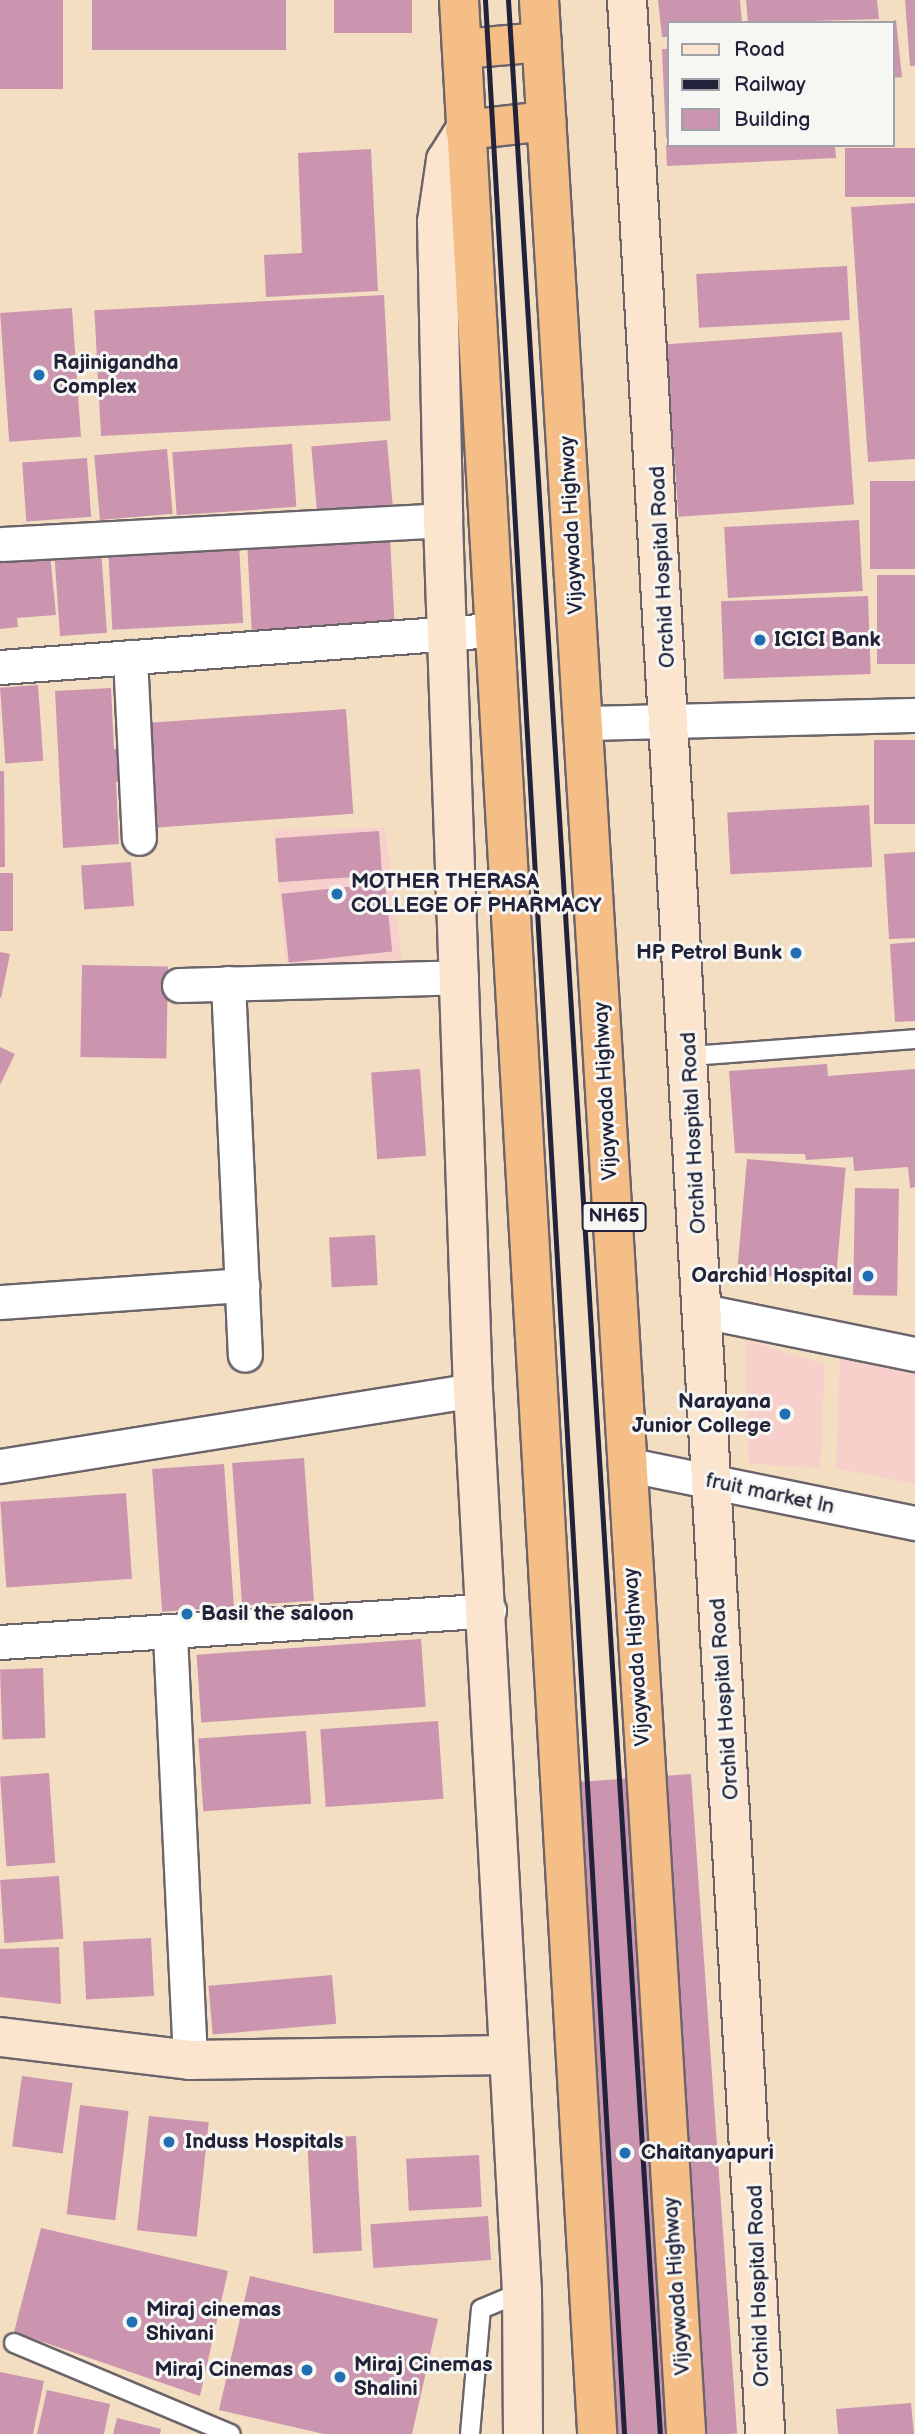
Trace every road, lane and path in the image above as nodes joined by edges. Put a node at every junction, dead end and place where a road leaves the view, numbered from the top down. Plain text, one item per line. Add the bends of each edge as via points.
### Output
1 (459, 0) edge
2 (539, 0) edge
3 (627, 0) edge
4 (542, 42) junction
5 (462, 49) junction
6 (547, 121) junction
7 (466, 130) junction
8 (443, 520) junction
9 (2, 544) dead end
10 (495, 630) junction
11 (450, 634) junction
12 (130, 657) junction
13 (0, 667) edge
14 (915, 715) edge
15 (672, 721) junction
16 (584, 723) junction
17 (139, 838) dead end
18 (461, 976) junction
19 (228, 983) junction
20 (179, 985) dead end
21 (915, 1039) edge
22 (690, 1056) junction
23 (242, 1285) junction
24 (0, 1302) edge
25 (703, 1311) junction
26 (915, 1354) edge
27 (245, 1355) dead end
28 (473, 1390) junction
29 (625, 1464) junction
30 (0, 1466) edge
31 (712, 1482) junction
32 (915, 1523) edge
33 (489, 1610) junction
34 (170, 1635) junction
35 (0, 1642) edge
36 (0, 2037) edge
37 (507, 2055) junction
38 (190, 2060) junction
39 (522, 2292) junction
40 (14, 2343) dead end
41 (231, 2434) edge
42 (470, 2434) edge
43 (523, 2434) edge
44 (597, 2434) edge
45 (686, 2434) edge
46 (765, 2434) edge

1 - 5 highway
2 - 4 highway, Vijaywada Highway / NH65
3 - 15 street, Orchid Hospital Road
4 - 5 highway
4 - 6 highway, Vijaywada Highway / NH65
5 - 7 highway
6 - 7 highway
6 - 16 highway, Vijaywada Highway / NH65
7 - 8 street via 446,160 437,222
7 - 10 highway
8 - 9 street
8 - 11 street
10 - 11 street
10 - 44 highway
11 - 12 street
11 - 18 street
12 - 13 street
12 - 17 street
14 - 15 street
15 - 16 street
15 - 22 street, Orchid Hospital Road
16 - 29 highway, Vijaywada Highway / NH65
18 - 19 street
18 - 28 street
19 - 20 street
19 - 23 street
21 - 22 lane
22 - 25 street, Orchid Hospital Road
23 - 24 street
23 - 27 street
25 - 26 street
25 - 31 street, Orchid Hospital Road
28 - 30 street
28 - 33 street
29 - 31 street, fruit market ln
29 - 45 highway, Vijaywada Highway / NH65
31 - 32 street, fruit market ln
31 - 46 street, Orchid Hospital Road
33 - 34 street
33 - 37 street
34 - 35 street
34 - 38 street
36 - 38 street
37 - 38 street
37 - 39 street
39 - 42 lane via 481,2309
39 - 43 street
40 - 41 lane

